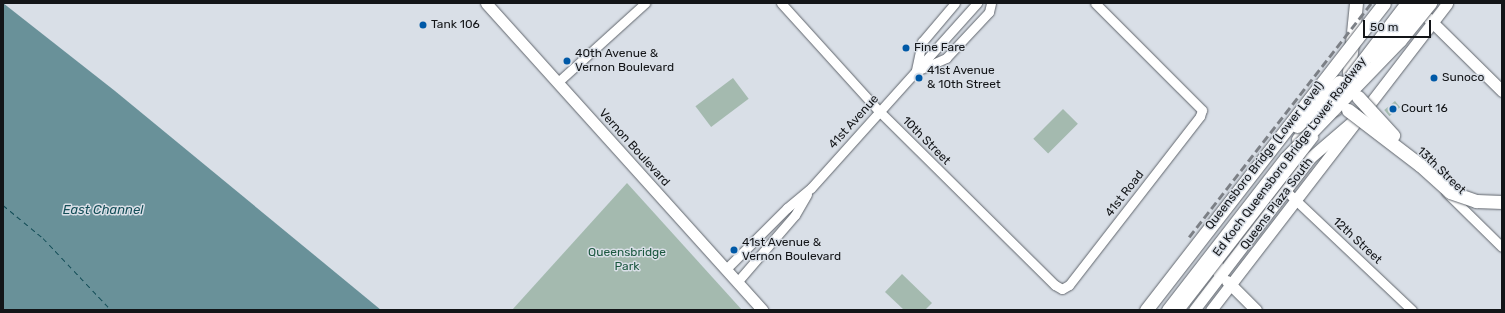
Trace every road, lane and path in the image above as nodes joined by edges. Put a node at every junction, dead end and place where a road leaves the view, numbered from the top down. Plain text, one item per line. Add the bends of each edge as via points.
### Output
1 (486, 3) edge
2 (780, 3) edge
3 (955, 3) edge
4 (977, 3) edge
5 (991, 3) edge
6 (1095, 3) edge
7 (1356, 3) edge
8 (1384, 3) edge
9 (1391, 3) edge
10 (1403, 3) edge
11 (1407, 3) edge
12 (1411, 3) edge
13 (1418, 3) edge
14 (1430, 3) edge
15 (1447, 3) edge
16 (640, 5) edge
17 (1432, 23) junction
18 (916, 72) junction
19 (558, 82) junction
20 (1502, 91) edge
21 (880, 112) junction
22 (1362, 113) junction
23 (1292, 131) junction
24 (1420, 165) junction
25 (811, 188) junction
26 (1285, 190) junction
27 (1296, 200) junction
28 (1502, 202) edge
29 (1502, 247) edge
30 (727, 268) junction
31 (1221, 275) junction
32 (738, 281) junction
33 (1231, 285) junction
34 (1062, 289) joint
35 (762, 310) edge
36 (1146, 310) edge
37 (1153, 310) edge
38 (1168, 310) edge
39 (1172, 310) edge
40 (1180, 310) edge
41 (1194, 310) edge
42 (1211, 310) edge
43 (1256, 310) edge
44 (1412, 310) edge

1 - 19 main road, Vernon Boulevard
2 - 21 street, 10th Street
3 - 18 street via 922,42
4 - 18 street, 41st Avenue
5 - 18 street, 41st Avenue via 989,12 946,58
6 - 34 street, 41st Road via 1202,110 1200,116 1069,285
7 - 24 highway, bridge via 1348,78 1352,92
8 - 36 highway, Queensboro Bridge (Lower Level), bridge
9 - 23 highway, bridge
10 - 23 highway, bridge via 1351,69
11 - 39 highway, Ed Koch Queensboro Bridge Lower Roadway, bridge
12 - 17 main road
13 - 40 street, bridge
14 - 38 highway, bridge via 1392,49 1286,158
15 - 17 main road, Queens Plaza South
16 - 19 street
17 - 20 main road
17 - 22 main road, Queens Plaza South
18 - 21 street, 41st Avenue
19 - 30 main road, Vernon Boulevard
21 - 25 street, 41st Avenue
21 - 34 street, 10th Street via 1054,285
22 - 26 main road, Queens Plaza South via 1316,151
22 - 27 main road, Queens Plaza South via 1355,126
22 - 29 street, 13th Street
23 - 37 highway
24 - 28 highway, bridge via 1455,195 1476,201
24 - 31 highway, bridge via 1348,110 1329,110 1316,117 1224,234 1215,256 1216,267
25 - 30 street, 41st Avenue via 787,208
25 - 32 street, 41st Avenue via 795,215
26 - 27 street, 12th Street
26 - 31 main road, Queens Plaza South
27 - 33 main road, Queens Plaza South
27 - 44 street, 12th Street
30 - 32 main road, Vernon Boulevard
31 - 33 main road
31 - 41 main road, Queens Plaza South
32 - 35 main road, Vernon Boulevard
33 - 42 main road, Queens Plaza South
33 - 43 main road

